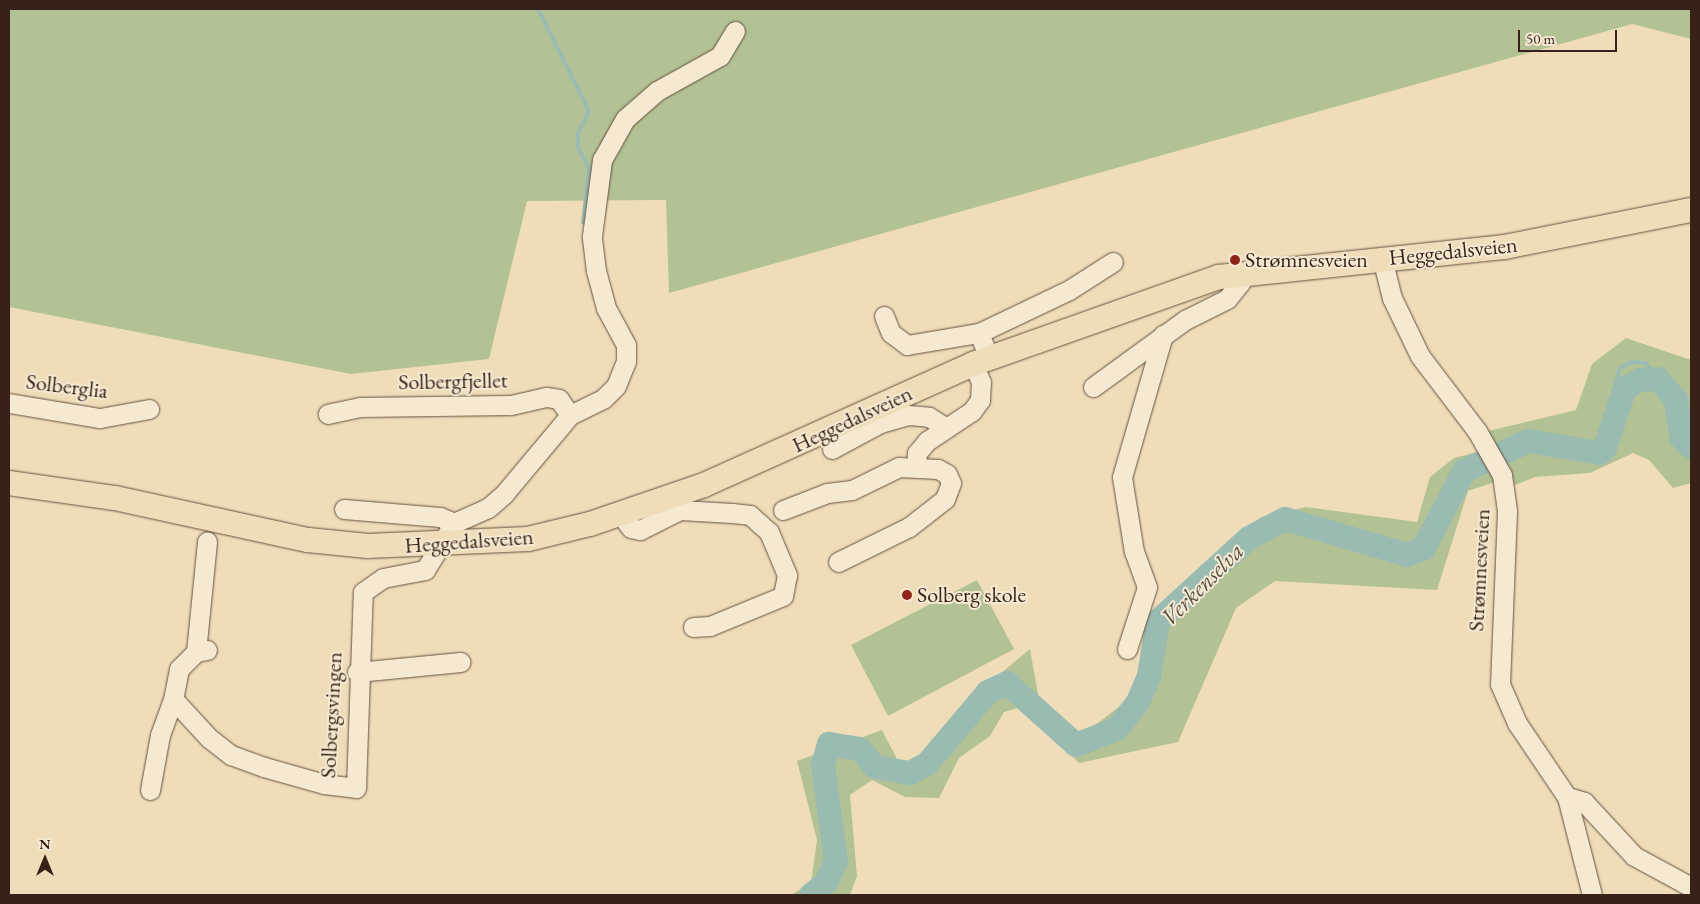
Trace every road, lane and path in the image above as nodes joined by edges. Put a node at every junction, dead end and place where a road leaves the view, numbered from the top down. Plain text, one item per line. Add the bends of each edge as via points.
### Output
1 (735, 31) dead end
2 (1691, 210) edge
3 (1382, 258) junction
4 (1113, 262) dead end
5 (1239, 273) junction
6 (884, 316) dead end
7 (979, 333) junction
8 (1163, 335) junction
9 (981, 361) junction
10 (1093, 387) dead end
11 (9, 403) edge
12 (149, 409) dead end
13 (328, 414) dead end
14 (570, 415) junction
15 (945, 427) junction
16 (832, 449) dead end
17 (916, 466) junction
18 (9, 483) edge
19 (344, 509) dead end
20 (783, 510) dead end
21 (620, 514) junction
22 (454, 523) junction
23 (207, 542) dead end
24 (444, 545) junction
25 (838, 562) dead end
26 (693, 627) dead end
27 (1127, 649) dead end
28 (461, 662) dead end
29 (357, 672) junction
30 (173, 698) junction
31 (150, 790) dead end
32 (1567, 797) junction
33 (1691, 887) edge
34 (1592, 895) edge

1 - 14 street via 720,56 657,91 625,119 602,160 592,236 596,271 606,308 626,345 626,361 616,386 603,399
2 - 3 main road, Heggedalsveien via 1561,239
3 - 5 main road, Heggedalsveien
3 - 32 street, Strømnesveien via 1392,298 1420,356 1493,456 1507,511 1500,684 1517,723
4 - 7 street via 1070,290
5 - 8 street via 1240,283 1227,299
5 - 9 main road, Heggedalsveien via 1190,286
6 - 7 street via 891,333 907,345
7 - 9 street
8 - 10 street
8 - 27 street via 1122,478 1134,552 1147,587
9 - 15 street via 980,400 972,411
9 - 21 main road, Heggedalsveien via 738,472
11 - 12 street, Solberglia via 100,418
13 - 14 street, Solbergfjellet via 360,407 510,405 546,397 559,399
14 - 22 street via 504,494 488,508
15 - 16 street via 929,417 908,415 880,423
15 - 17 street via 917,453
17 - 20 street via 899,467 852,490 827,492
17 - 25 street via 947,474 951,483 945,499 909,527
18 - 24 main road, Heggedalsveien via 115,498 308,540
19 - 22 street via 440,517
21 - 24 main road, Heggedalsveien via 548,536
21 - 26 street via 630,528 640,530 680,510 750,515 769,532 788,575 783,596 727,620
22 - 24 street
23 - 30 street via 202,651 179,669
24 - 29 street, Solbergsvingen via 425,570 383,578 363,592
28 - 29 street
29 - 30 street, Solbergsvingen via 356,788 324,784 231,754 209,738
30 - 31 street via 160,735
32 - 33 street via 1584,802 1634,856
32 - 34 street, Strømnesveien

